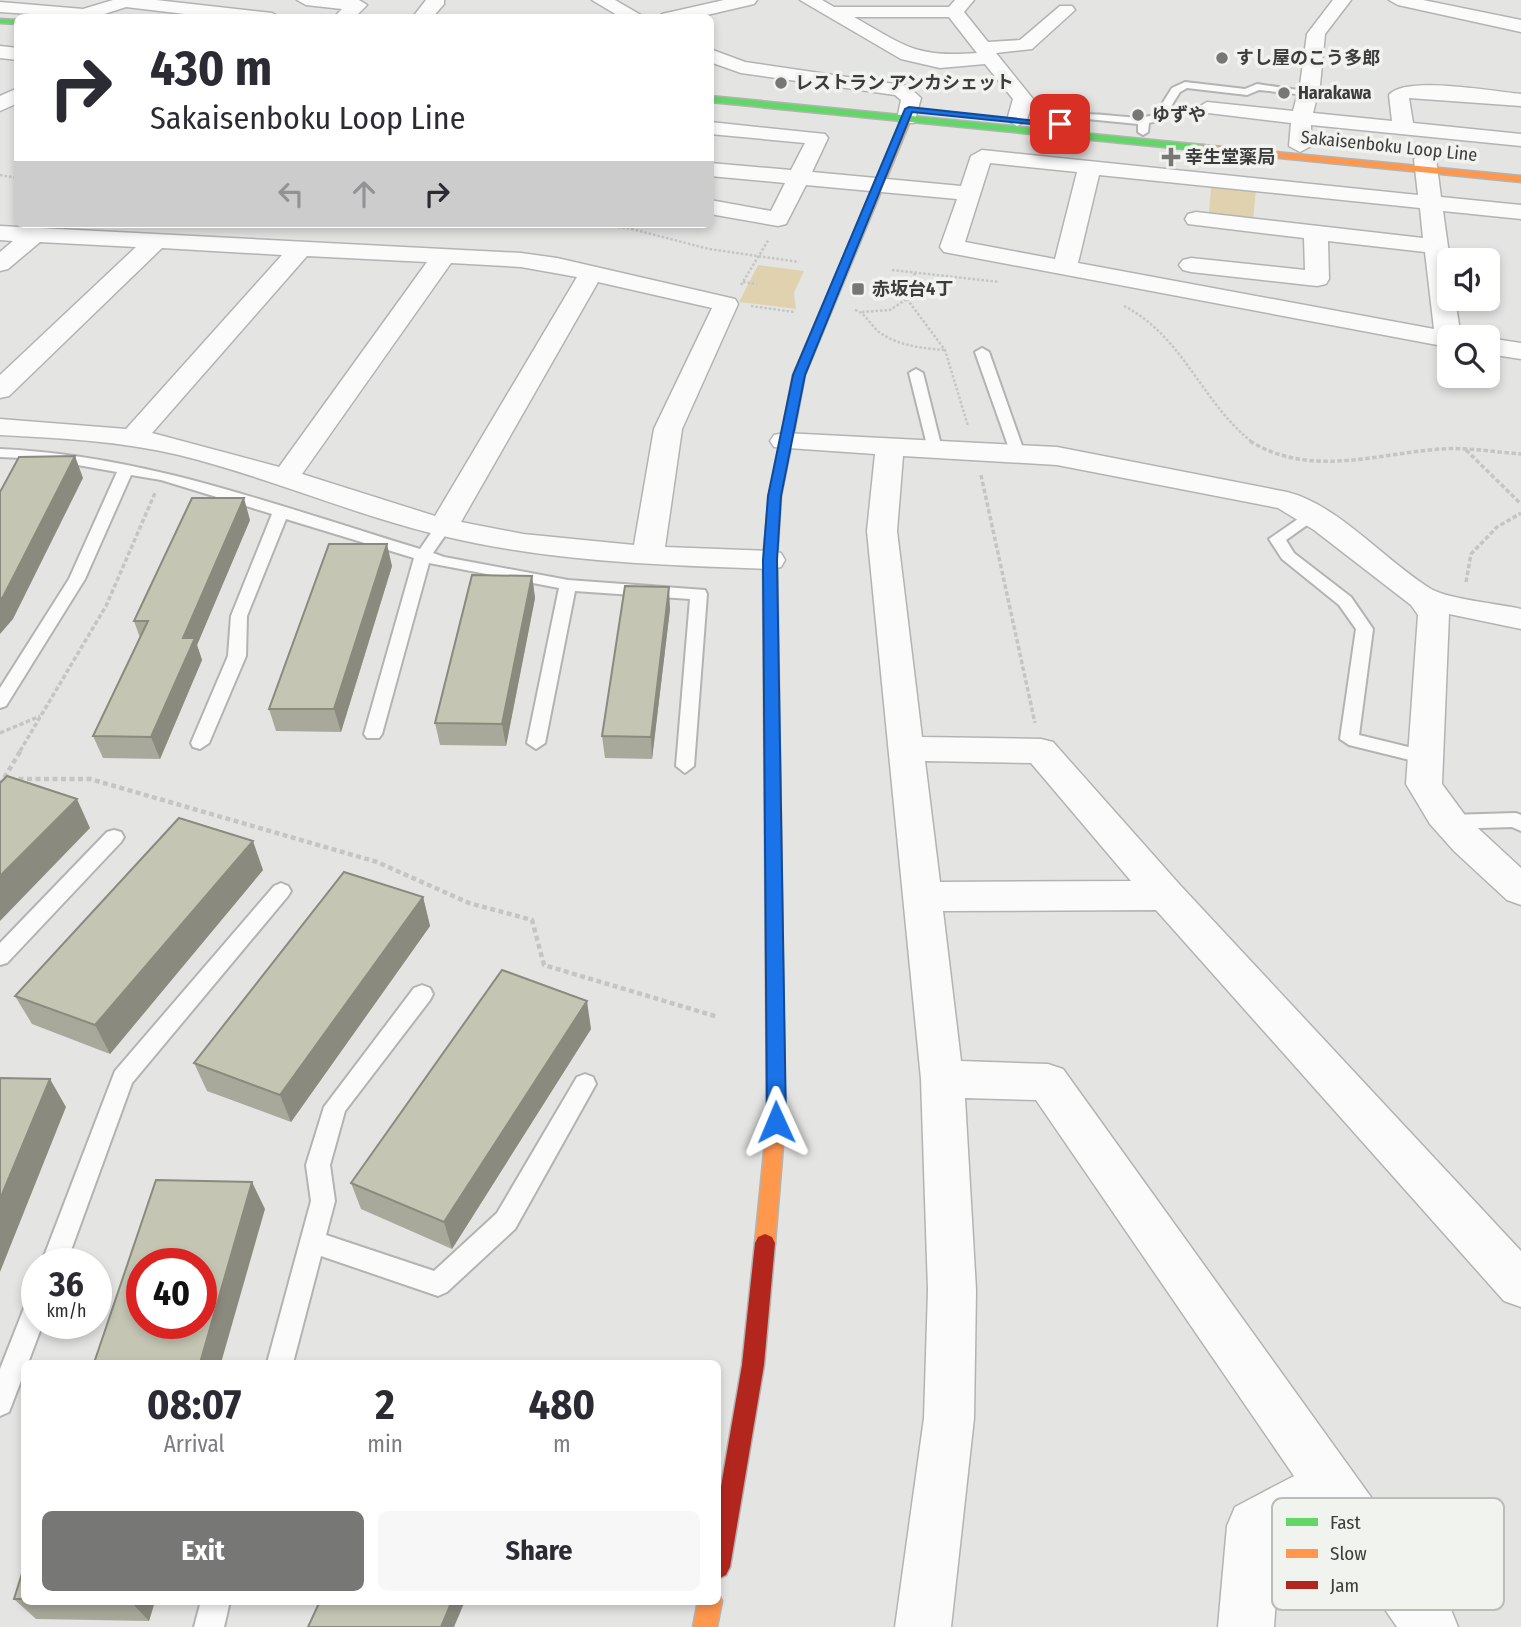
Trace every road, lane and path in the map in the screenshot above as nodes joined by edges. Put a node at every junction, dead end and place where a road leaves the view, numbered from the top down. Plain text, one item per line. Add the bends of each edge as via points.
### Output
1 (306, 0) edge
2 (435, 0) edge
3 (601, 0) edge
4 (748, 0) edge
5 (809, 0) edge
6 (1342, 0) edge
7 (1398, 0) edge
8 (127, 1) edge
9 (360, 2) edge
10 (1046, 3) dead end
11 (917, 6) edge
12 (960, 6) edge
13 (0, 7) edge
14 (831, 12) junction
15 (238, 14) edge
16 (346, 14) edge
17 (425, 14) edge
18 (629, 14) edge
19 (686, 14) edge
20 (1521, 26) edge
21 (989, 53) junction
22 (714, 57) edge
23 (714, 90) edge
24 (1307, 92) junction
25 (714, 99) edge
26 (1521, 100) edge
27 (1207, 108) dead end
28 (908, 114) junction
29 (1017, 120) junction
30 (1301, 120) junction
31 (1143, 127) junction
32 (714, 128) edge
33 (1404, 129) junction
34 (1521, 140) edge
35 (1300, 146) junction
36 (1426, 164) junction
37 (1521, 168) edge
38 (714, 169) edge
39 (1088, 169) junction
40 (798, 178) junction
41 (1521, 178) edge
42 (1200, 179) junction
43 (878, 184) junction
44 (971, 194) junction
45 (1429, 203) junction
46 (714, 208) edge
47 (1521, 212) edge
48 (1196, 219) junction
49 (628, 228) edge
50 (0, 233) edge
51 (1315, 233) junction
52 (34, 235) junction
53 (156, 241) junction
54 (1435, 246) junction
55 (300, 249) junction
56 (444, 256) junction
57 (799, 262) dead end
58 (0, 264) edge
59 (1191, 265) junction
60 (1065, 268) junction
61 (892, 270) dead end
62 (591, 273) junction
63 (915, 273) junction
64 (743, 282) dead end
65 (1007, 283) dead end
66 (757, 284) dead end
67 (1189, 290) junction
68 (907, 299) junction
69 (774, 303) dead end
70 (726, 304) junction
71 (1121, 305) dead end
72 (771, 309) junction
73 (852, 310) dead end
74 (862, 312) junction
75 (802, 313) dead end
76 (1447, 325) edge
77 (1437, 337) edge
78 (1500, 347) edge
79 (945, 350) junction
80 (1521, 351) edge
81 (982, 352) dead end
82 (916, 373) dead end
83 (0, 390) edge
84 (0, 427) edge
85 (133, 438) junction
86 (784, 441) junction
87 (890, 446) junction
88 (935, 449) junction
89 (1465, 449) junction
90 (975, 451) junction
91 (0, 453) edge
92 (1018, 454) junction
93 (1521, 454) edge
94 (127, 468) junction
95 (163, 477) junction
96 (286, 477) junction
97 (1521, 504) edge
98 (281, 512) junction
99 (1521, 513) edge
100 (1311, 515) junction
101 (443, 527) junction
102 (648, 555) junction
103 (423, 556) junction
104 (770, 560) junction
105 (568, 585) junction
106 (1423, 598) junction
107 (1462, 606) junction
108 (1517, 621) edge
109 (0, 702) edge
110 (41, 716) junction
111 (0, 733) edge
112 (373, 734) dead end
113 (200, 743) dead end
114 (536, 743) dead end
115 (907, 748) junction
116 (1041, 751) junction
117 (1426, 758) junction
118 (685, 766) dead end
119 (6, 779) junction
120 (0, 785) edge
121 (1448, 821) junction
122 (1521, 824) edge
123 (114, 837) dead end
124 (1521, 890) edge
125 (281, 891) dead end
126 (1166, 895) junction
127 (923, 897) junction
128 (0, 957) edge
129 (422, 994) dead end
130 (719, 1017) dead end
131 (942, 1079) junction
132 (585, 1084) dead end
133 (312, 1242) junction
134 (59, 1248) edge
135 (1521, 1286) edge
136 (24, 1339) edge
137 (281, 1360) edge
138 (0, 1403) edge
139 (1330, 1485) junction
140 (1306, 1498) edge
141 (1339, 1498) edge
142 (1272, 1516) edge
143 (721, 1550) edge
144 (215, 1605) edge
145 (709, 1605) edge
146 (1418, 1610) edge
147 (209, 1627) edge
148 (705, 1627) edge
149 (923, 1627) edge
150 (1246, 1627) edge
151 (1430, 1627) edge

1 - 9 street
2 - 17 street
3 - 18 street
4 - 19 street
5 - 14 street
6 - 24 street via 1316,34
7 - 20 street
8 - 13 street via 85,14
8 - 15 street
9 - 16 street
10 - 21 street via 1072,12 1025,46
11 - 12 street
11 - 14 street
12 - 21 street
14 - 21 street via 908,55 940,62
21 - 29 street via 1023,99
22 - 28 street via 741,67 901,90 911,98
23 - 28 main road, Sakaisenboku Loop Line
24 - 30 street
24 - 31 lane via 1185,85 1176,90 1159,117
25 - 28 main road, Sakaisenboku Loop Line
26 - 33 street via 1412,90 1399,95
27 - 30 street
28 - 29 main road, Sakaisenboku Loop Line
28 - 36 main road, Sakaisenboku Loop Line
28 - 43 main road
29 - 31 main road, Sakaisenboku Loop Line
30 - 33 street
30 - 35 street
31 - 35 main road, Sakaisenboku Loop Line
32 - 40 street via 818,138
33 - 34 street
35 - 36 main road, Sakaisenboku Loop Line
36 - 37 main road, Sakaisenboku Loop Line
36 - 41 main road, Sakaisenboku Loop Line
36 - 45 street
38 - 40 street
39 - 42 street
39 - 44 street via 982,156
39 - 60 street
40 - 43 street
40 - 46 street via 778,219
42 - 45 street
42 - 48 street
43 - 44 street
43 - 86 main road via 799,375
44 - 60 street via 952,247
45 - 47 street
45 - 54 street
48 - 51 street
48 - 59 street
49 - 57 path via 709,249
50 - 52 street
51 - 54 street
51 - 59 street via 1317,279
52 - 53 street
52 - 58 street
53 - 55 street
53 - 83 street
54 - 76 street
55 - 56 street
55 - 85 street
56 - 62 street via 520,260
56 - 96 street
59 - 67 street
60 - 67 street
61 - 63 path
62 - 70 street
62 - 101 street
63 - 65 path
63 - 68 path
64 - 66 path
67 - 77 street
68 - 74 path via 890,310
68 - 79 path
69 - 72 path
70 - 72 path
70 - 102 street via 668,429
71 - 89 path via 1164,330 1227,421 1244,437 1278,455 1357,463
72 - 75 path
73 - 74 path
74 - 79 path via 871,325 896,342
78 - 80 street
79 - 90 path
81 - 92 lane
82 - 88 lane
84 - 85 street
85 - 96 street
86 - 87 street
86 - 104 main road
87 - 88 street
87 - 115 street via 882,530
88 - 90 street
89 - 93 path
89 - 97 path
90 - 92 street
90 - 116 path
91 - 94 lane
92 - 100 street via 1057,456 1287,501
94 - 95 lane
94 - 109 lane via 77,579
95 - 98 lane
95 - 110 path via 106,606
96 - 101 street
98 - 103 lane
98 - 113 lane via 239,616 237,656
99 - 107 path via 1497,527 1471,554
100 - 106 street
100 - 117 lane via 1277,539 1288,556 1345,601 1365,629 1349,739
101 - 102 street via 519,543
101 - 103 lane
102 - 104 street
103 - 105 lane
103 - 112 lane
104 - 143 main road via 776,1122 753,1365
105 - 114 lane
105 - 118 lane via 699,594
106 - 107 street
106 - 117 street via 1434,614 1435,631
107 - 108 street
110 - 111 path
110 - 119 path
115 - 116 street
115 - 127 street
116 - 126 street
117 - 121 street via 1424,784
119 - 120 path
119 - 130 path via 90,779 377,862 469,903 532,920 544,965
121 - 122 lane via 1516,820
121 - 124 street
123 - 128 lane
125 - 134 lane via 123,1078
126 - 127 street
126 - 135 street
127 - 131 street
129 - 133 lane via 335,1108 318,1165 323,1201
131 - 139 street via 1048,1082
131 - 149 street via 952,1290 949,1418
132 - 133 lane via 506,1221 438,1284
133 - 137 lane
136 - 138 lane
139 - 140 street
139 - 141 street
142 - 150 street via 1254,1526
144 - 147 lane
145 - 148 main road
146 - 151 street

